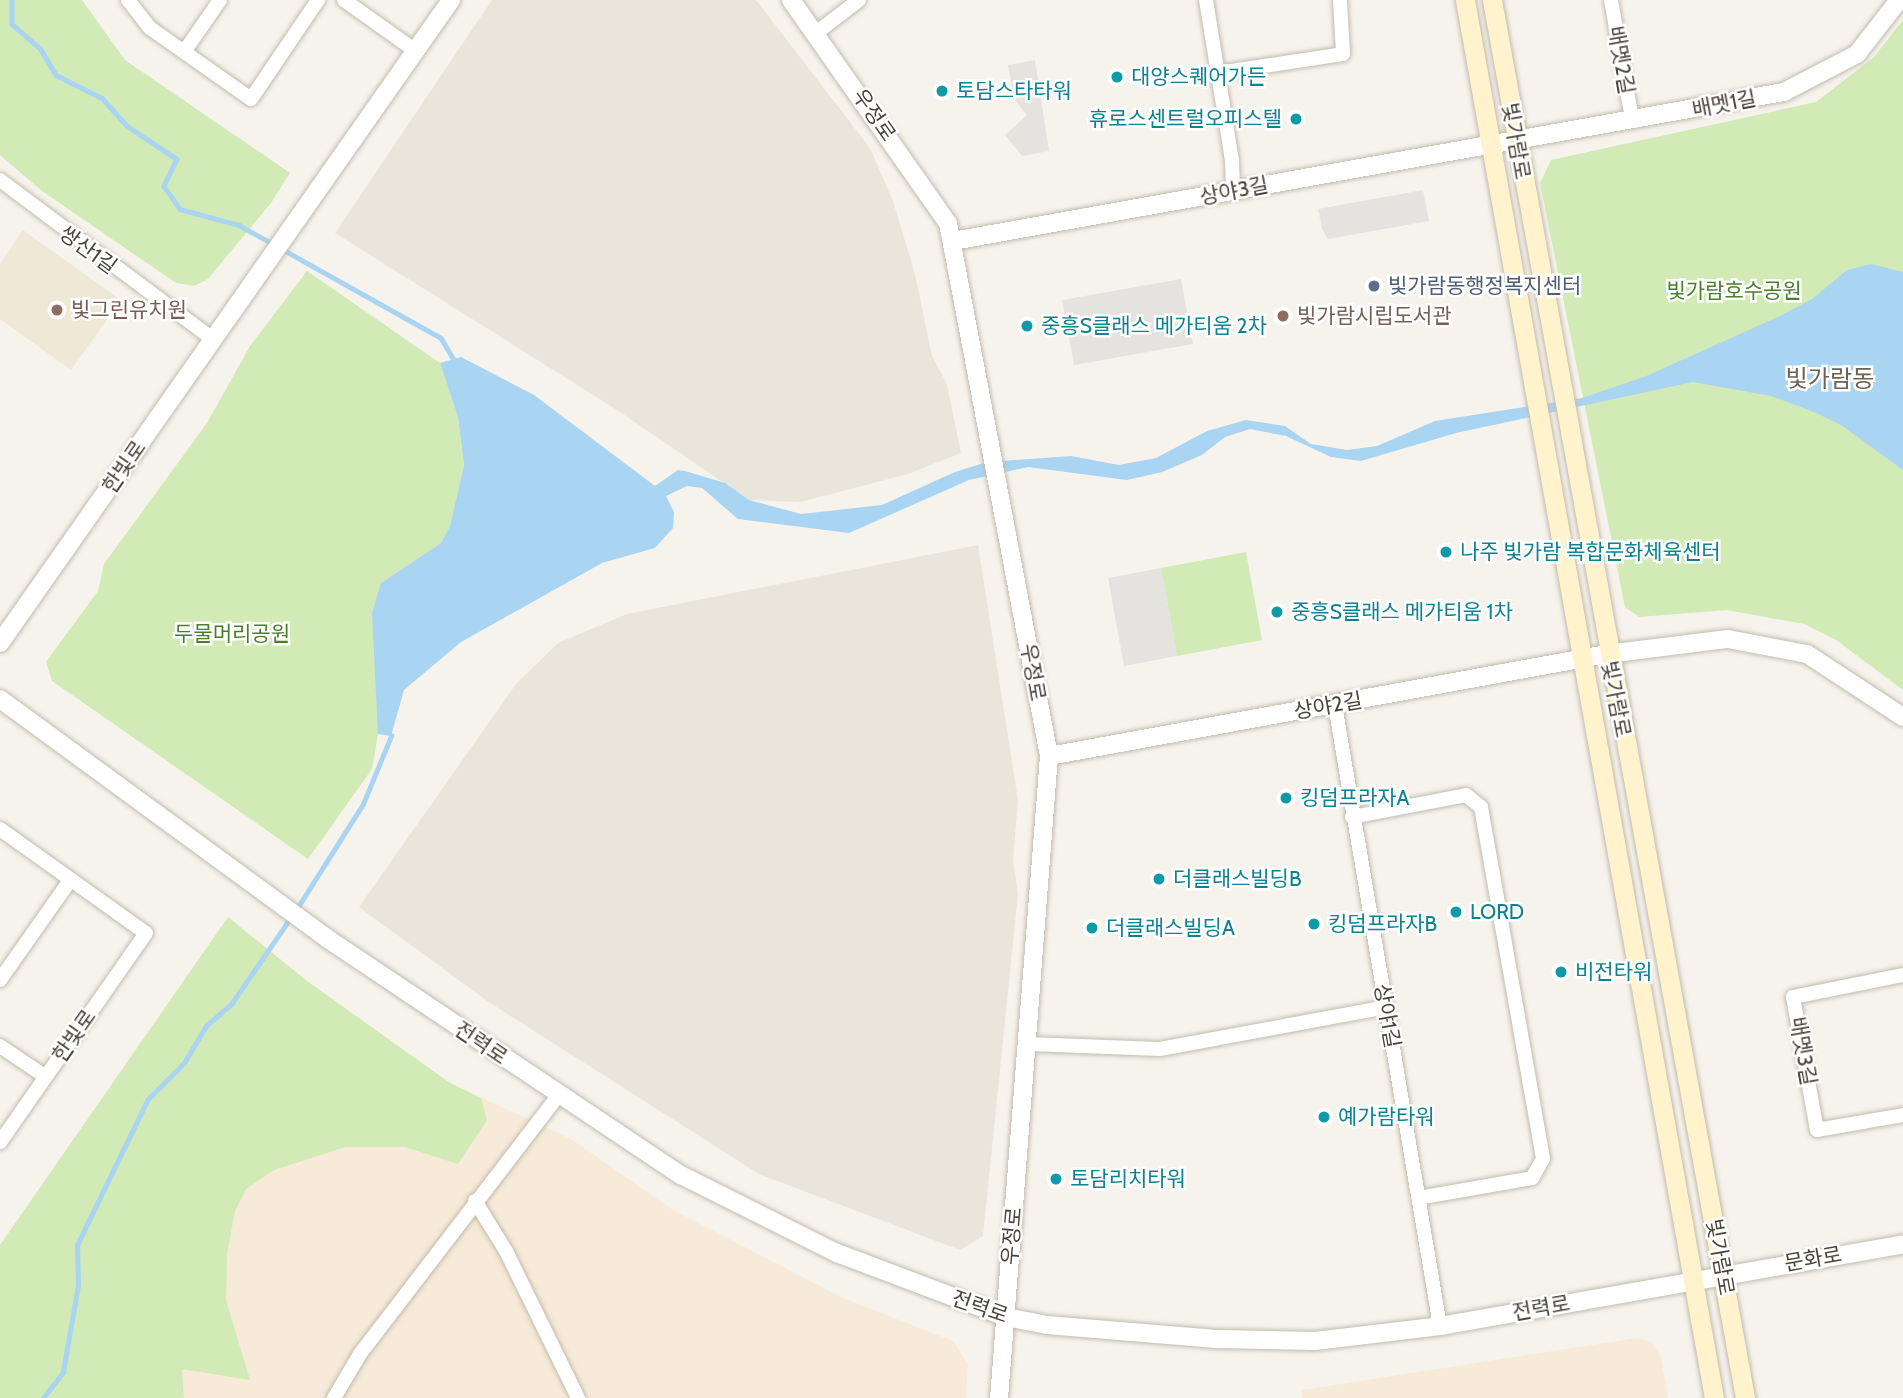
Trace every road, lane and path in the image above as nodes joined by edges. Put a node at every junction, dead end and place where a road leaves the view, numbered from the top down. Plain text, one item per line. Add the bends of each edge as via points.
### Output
1 (128, 0) edge
2 (220, 0) edge
3 (318, 0) edge
4 (344, 0) edge
5 (451, 0) edge
6 (791, 0) edge
7 (859, 0) edge
8 (1206, 0) edge
9 (1340, 0) edge
10 (1465, 0) edge
11 (1492, 0) edge
12 (1611, 0) edge
13 (1899, 0) edge
14 (816, 33) junction
15 (413, 50) junction
16 (184, 52) junction
17 (1218, 73) junction
18 (1632, 119) junction
19 (1515, 141) junction
20 (1490, 145) junction
21 (0, 180) edge
22 (1233, 191) junction
23 (953, 241) junction
24 (214, 340) junction
25 (0, 643) edge
26 (1607, 654) junction
27 (1582, 659) junction
28 (0, 699) edge
29 (1335, 705) junction
30 (1903, 717) edge
31 (1049, 756) junction
32 (1352, 817) junction
33 (0, 829) edge
34 (71, 879) junction
35 (1903, 975) edge
36 (0, 980) edge
37 (1386, 1007) junction
38 (1028, 1044) junction
39 (0, 1046) edge
40 (46, 1077) junction
41 (558, 1096) junction
42 (1903, 1115) edge
43 (0, 1142) edge
44 (1419, 1198) junction
45 (475, 1202) junction
46 (1903, 1244) edge
47 (1724, 1275) junction
48 (1693, 1280) junction
49 (1006, 1317) junction
50 (1440, 1326) junction
51 (334, 1398) edge
52 (578, 1398) edge
53 (999, 1398) edge
54 (1714, 1398) edge
55 (1745, 1398) edge

1 - 16 street via 141,21
2 - 16 street
3 - 16 street via 251,99
4 - 15 street
5 - 15 street
6 - 14 street, 우정로
7 - 14 street
8 - 17 street
9 - 17 street via 1343,54
10 - 20 main road, 빛가람로
11 - 19 main road, 빛가람로
12 - 18 street, 배멧2길
13 - 18 street, 배멧1길 via 1857,54 1802,85
14 - 23 street, 우정로 via 929,192
15 - 24 street, 한빛로
17 - 22 street
18 - 19 street, 배멧1길
19 - 20 street, 상야3길
19 - 26 main road, 빛가람로 via 1555,341
20 - 22 street, 상야3길
20 - 27 main road, 빛가람로
21 - 24 street, 쌍산1길
22 - 23 street, 상야3길
23 - 31 street, 우정로
24 - 25 street, 한빛로
26 - 27 street, 상야2길
26 - 30 street via 1728,639 1788,647 1834,668
26 - 47 main road, 빛가람로
27 - 29 street, 상야2길
27 - 48 main road, 빛가람로
28 - 41 street, 전력로 via 328,939
29 - 31 street, 상야2길
29 - 32 street, 상야1길
31 - 38 street, 우정로
32 - 37 street, 상야1길
32 - 44 street via 1466,795 1481,807 1543,1159 1532,1178
33 - 34 street, 한빛로
34 - 36 street
34 - 40 street, 한빛로 via 146,933
35 - 42 street, 배멧3길 via 1793,997 1817,1130
37 - 38 street via 1160,1049
37 - 44 street, 상야1길
38 - 49 street, 우정로
39 - 40 street, 한빛로
40 - 43 street, 한빛로
41 - 45 street
41 - 49 street, 전력로 via 681,1175 825,1247
44 - 50 street, 상야1길
45 - 51 street via 360,1354
45 - 52 street via 506,1251
46 - 47 street, 문화로
47 - 48 street, 전력로
47 - 55 main road, 빛가람로
48 - 50 street, 전력로
48 - 54 main road, 빛가람로
49 - 50 street, 전력로 via 1047,1325 1268,1342 1349,1338
49 - 53 street, 우정로

